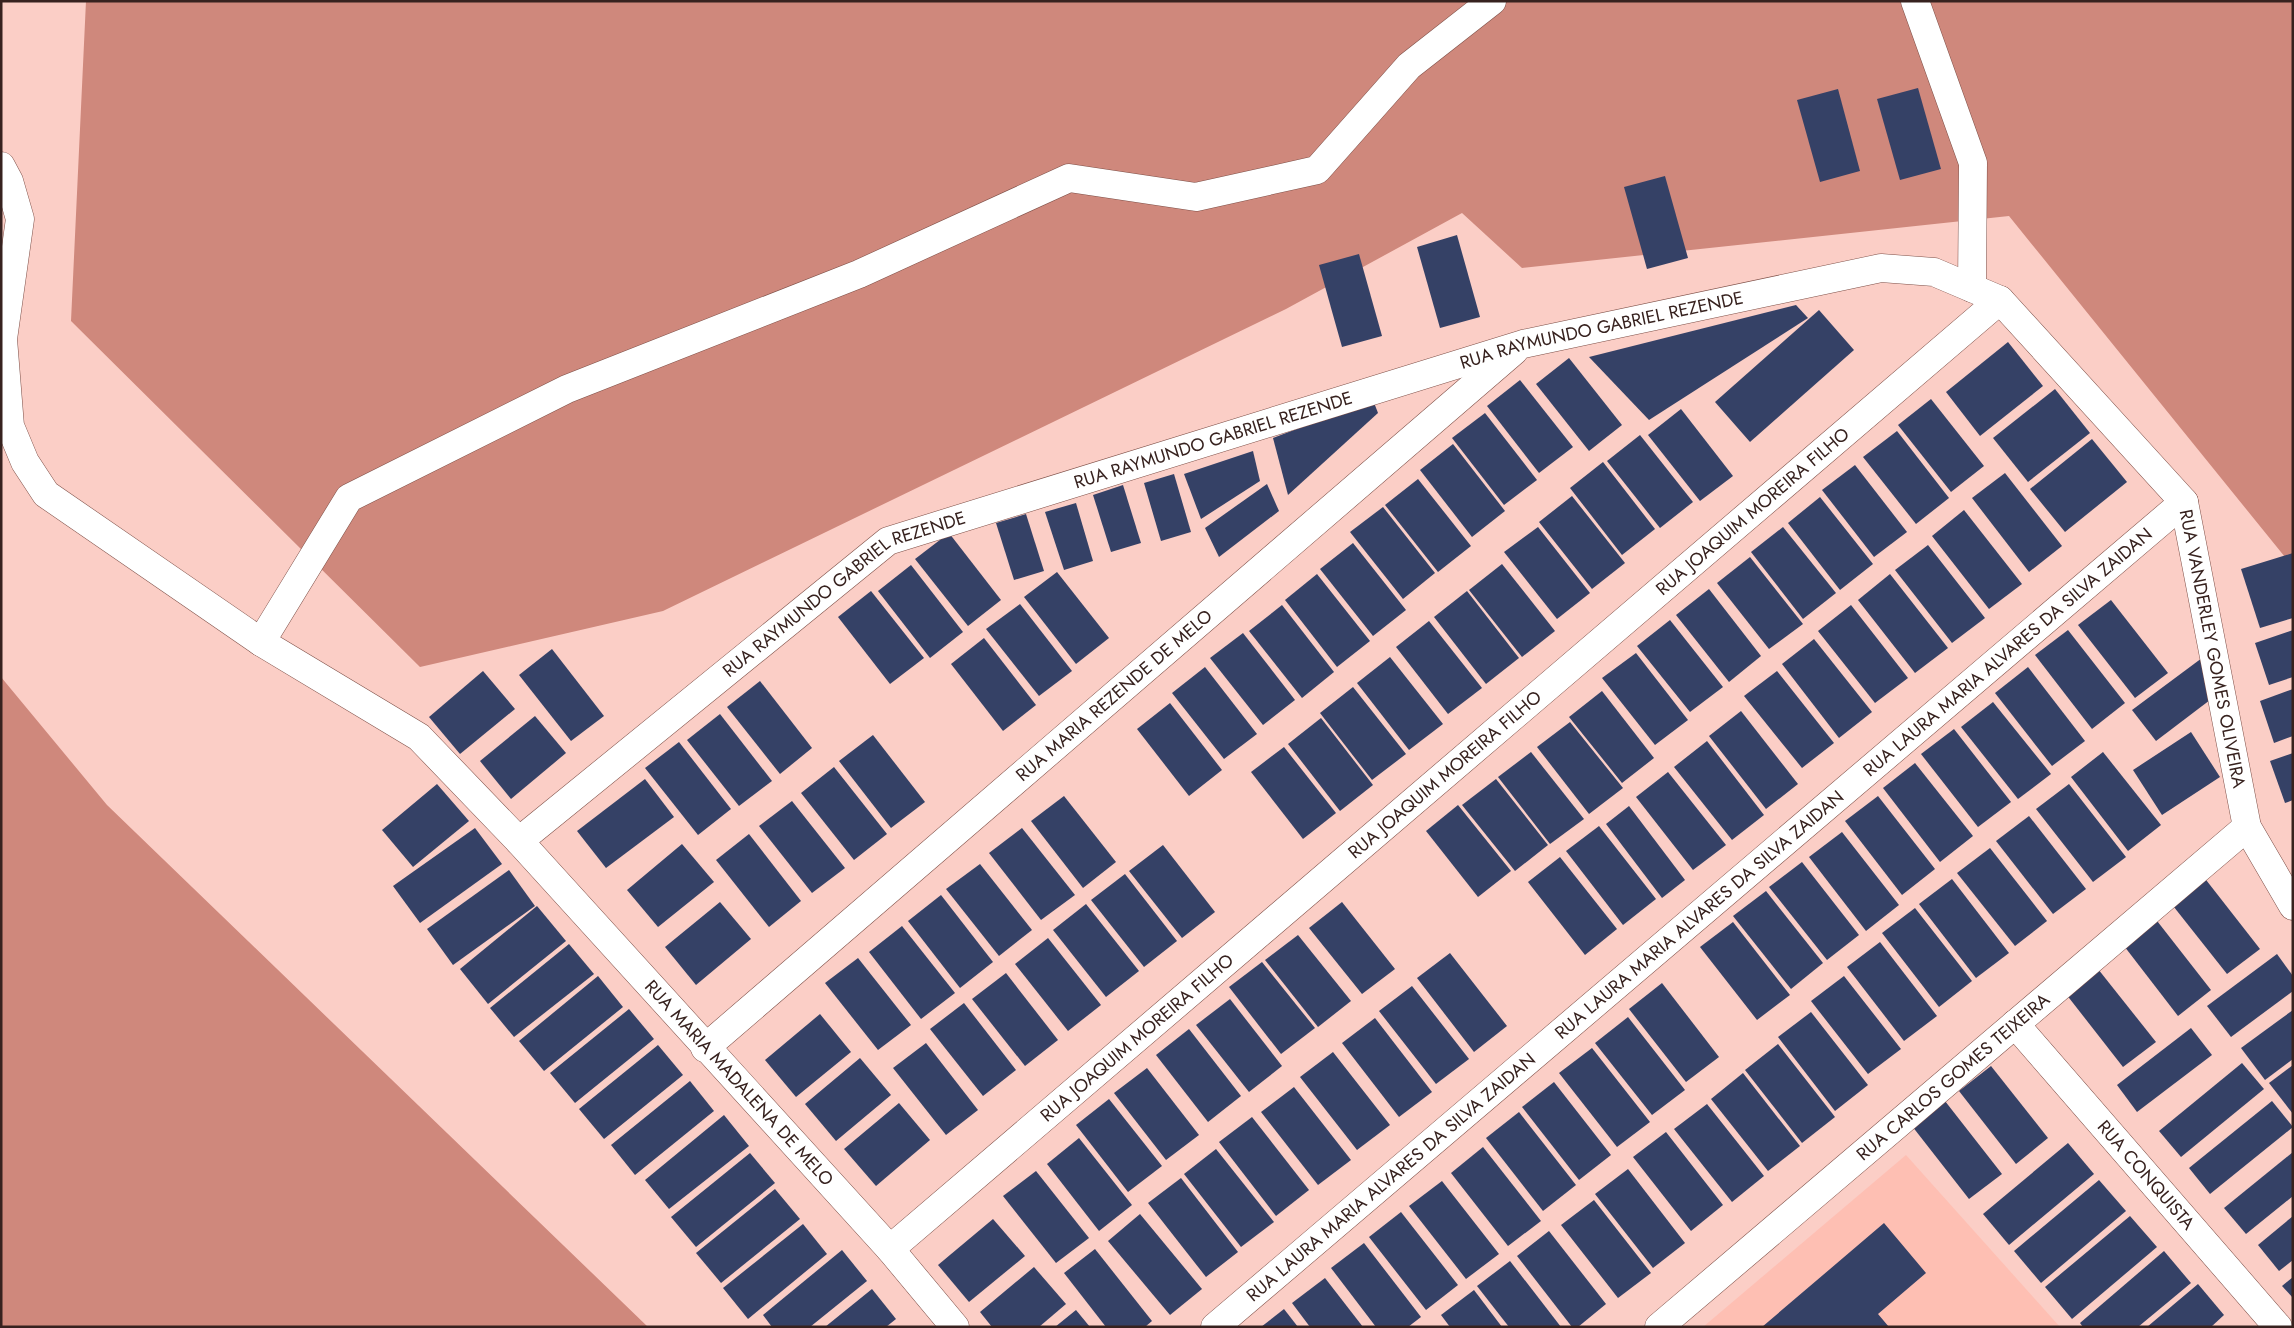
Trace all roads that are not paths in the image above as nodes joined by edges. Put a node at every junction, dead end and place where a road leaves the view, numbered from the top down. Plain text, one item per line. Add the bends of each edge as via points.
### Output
1 (1492, 1) edge
2 (1915, 1) edge
3 (1, 166) edge
4 (1972, 288) junction
5 (2000, 300) junction
6 (1523, 344) junction
7 (2184, 502) junction
8 (261, 642) junction
9 (2247, 827) junction
10 (519, 840) junction
11 (2293, 906) edge
12 (2015, 1024) junction
13 (705, 1048) junction
14 (890, 1249) junction
15 (956, 1327) edge
16 (1215, 1327) edge
17 (1659, 1327) edge
18 (2278, 1327) edge

1 - 8 street via 1409,66 1317,170 1196,197 1068,178 859,274 567,389 350,498
2 - 4 street via 1972,163
3 - 8 street, RUA MARIA MADALENA DE MELO via 20,219 3,339 10,426 25,462 46,494
4 - 5 street, RUA RAYMUNDO GABRIEL REZENDE
4 - 6 street, RUA RAYMUNDO GABRIEL REZENDE via 1934,272 1881,268
5 - 7 street, RUA VANDERLEY GOMES OLIVEIRA
5 - 14 street, RUA JOAQUIM MOREIRA FILHO
6 - 10 street, RUA RAYMUNDO GABRIEL REZENDE via 888,541
6 - 13 street, RUA MARIA REZENDE DE MELO
7 - 9 street, RUA VANDERLEY GOMES OLIVEIRA
7 - 16 street, RUA LAURA MARIA ALVARES DA SILVA ZAIDAN
8 - 10 street, RUA MARIA MADALENA DE MELO via 419,737
9 - 11 street, RUA VANDERLEY GOMES OLIVEIRA
9 - 12 street, RUA CARLOS GOMES TEIXEIRA
10 - 13 street, RUA MARIA MADALENA DE MELO
12 - 17 street, RUA CARLOS GOMES TEIXEIRA
12 - 18 street, RUA CONQUISTA
13 - 14 street, RUA MARIA MADALENA DE MELO
14 - 15 street, RUA MARIA MADALENA DE MELO

